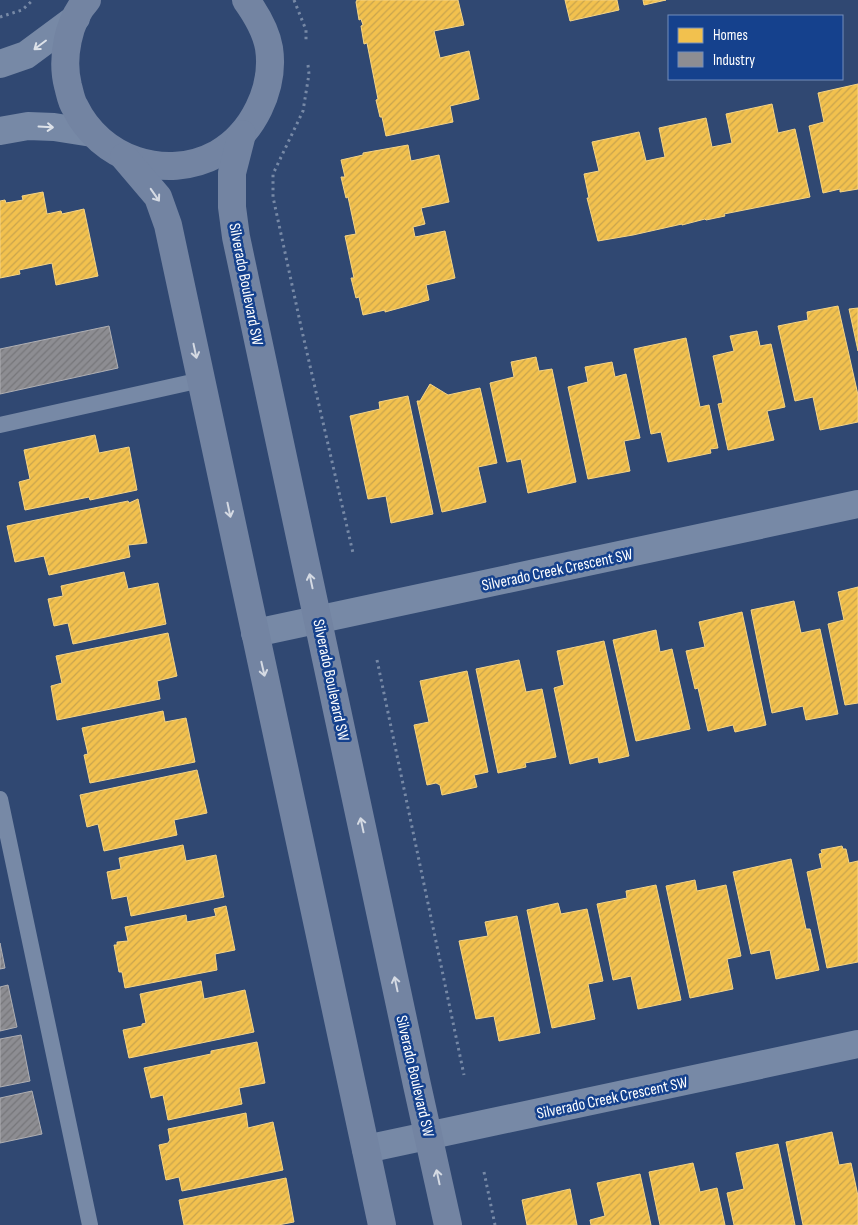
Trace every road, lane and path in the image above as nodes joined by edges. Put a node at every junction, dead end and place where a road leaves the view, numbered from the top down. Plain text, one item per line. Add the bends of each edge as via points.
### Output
1 (33, 0) edge
2 (246, 0) edge
3 (294, 0) edge
4 (84, 5) edge
5 (0, 17) edge
6 (307, 47) dead end
7 (308, 56) dead end
8 (0, 64) edge
9 (0, 131) edge
10 (92, 133) junction
11 (242, 134) junction
12 (124, 157) junction
13 (201, 380) junction
14 (0, 425) edge
15 (858, 504) edge
16 (353, 553) dead end
17 (319, 620) junction
18 (255, 633) junction
19 (377, 660) dead end
20 (0, 799) edge
21 (858, 1044) edge
22 (464, 1075) dead end
23 (429, 1136) junction
24 (366, 1150) junction
25 (484, 1172) dead end
26 (90, 1225) edge
27 (382, 1225) edge
28 (448, 1225) edge
29 (495, 1225) edge

1 - 5 path via 22,10
2 - 11 street via 259,18 268,48 269,79 260,109
3 - 6 path via 306,30
4 -> 8 street via 26,55
4 - 10 street via 66,47 66,77 74,107
7 - 16 path via 309,74 303,110 273,174 273,197
9 -> 10 street via 28,126
10 - 12 street
11 - 12 street via 217,154 187,165 155,166
17 -> 11 street, Silverado Boulevard SW via 236,236 232,173
12 -> 13 street via 158,197 168,225
13 - 14 lane
13 -> 18 street
15 - 17 street, Silverado Creek Crescent SW
17 - 18 street, Silverado Creek Crescent SW
23 -> 17 street, Silverado Boulevard SW
18 -> 24 street
19 - 22 path
20 - 26 lane
21 - 23 street, Silverado Creek Crescent SW
23 - 24 street, Silverado Creek Crescent SW
28 -> 23 street, Silverado Boulevard SW
24 - 27 street
25 - 29 path

